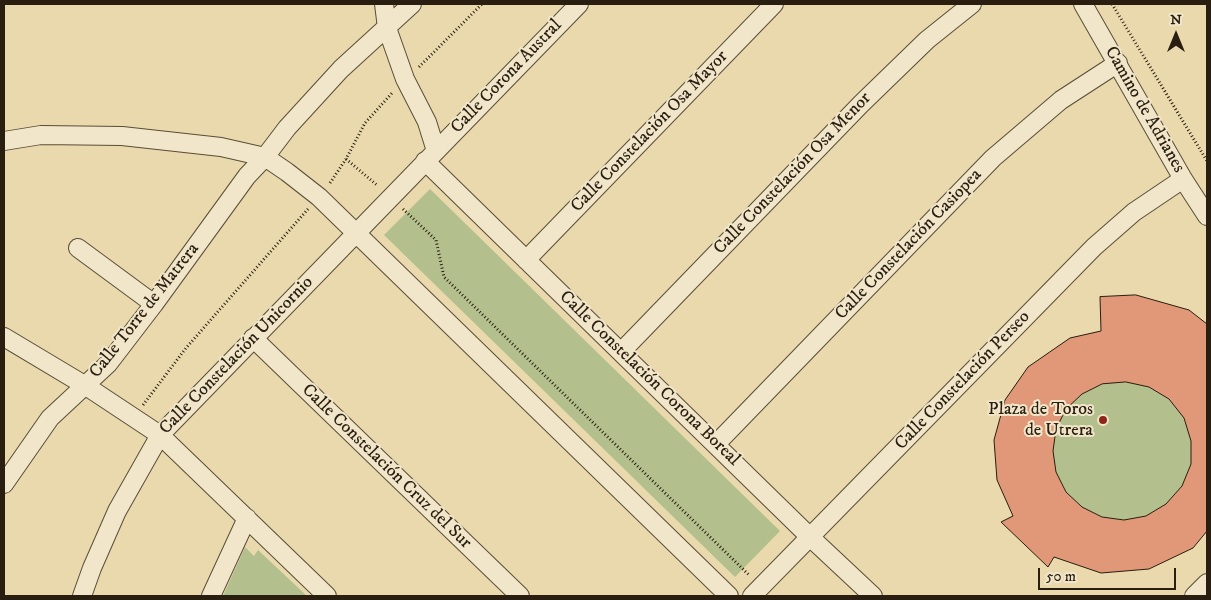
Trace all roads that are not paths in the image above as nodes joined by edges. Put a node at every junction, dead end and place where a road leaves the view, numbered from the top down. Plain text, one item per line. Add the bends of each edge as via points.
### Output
1 (384, 4) edge
2 (412, 4) edge
3 (578, 4) edge
4 (774, 4) edge
5 (972, 4) edge
6 (1083, 4) edge
7 (387, 28) junction
8 (1118, 63) junction
9 (4, 141) edge
10 (431, 156) junction
11 (265, 157) junction
12 (1183, 179) junction
13 (1207, 216) edge
14 (355, 234) junction
15 (78, 248) dead end
16 (526, 260) junction
17 (154, 304) junction
18 (4, 338) edge
19 (253, 338) junction
20 (621, 352) junction
21 (86, 386) junction
22 (160, 435) junction
23 (716, 444) junction
24 (5, 480) edge
25 (247, 518) junction
26 (810, 537) junction
27 (1207, 582) edge
28 (753, 588) edge
29 (82, 596) edge
30 (211, 596) edge
31 (327, 596) edge
32 (520, 596) edge
33 (729, 596) edge
34 (873, 596) edge
35 (1194, 596) edge

1 - 7 street
2 - 7 street
3 - 10 street, Calle Corona Austral
4 - 16 street, Calle Constelación Osa Mayor
5 - 20 street, Calle Constelación Osa Menor via 927,40 860,104
6 - 8 street, Camino de Adrianes
7 - 10 street via 405,79 427,122
7 - 11 street, Calle Torre de Matrera via 341,69
8 - 12 street, Camino de Adrianes
8 - 23 street, Calle Constelación Casiopea via 1061,100 993,158
9 - 11 street via 41,134 122,136 221,147
10 - 14 street, Calle Corona Austral
10 - 16 street, Calle Constelación Corona Boreal
11 - 14 street via 319,197
11 - 17 street, Calle Torre de Matrera via 247,176
12 - 13 street, Camino de Adrianes
12 - 26 street, Calle Constelación Perseo via 1134,212 1094,246
14 - 19 street, Calle Constelación Unicornio
14 - 33 street
15 - 17 street
16 - 20 street, Calle Constelación Corona Boreal
17 - 21 street, Calle Torre de Matrera via 108,364
18 - 21 street
19 - 22 street, Calle Constelación Unicornio
19 - 32 street, Calle Constelación Cruz del Sur
20 - 23 street, Calle Constelación Corona Boreal
21 - 22 street
21 - 24 street, Calle Torre de Matrera via 50,418
22 - 25 street
22 - 29 street, Calle Constelación Unicornio via 117,511
23 - 26 street, Calle Constelación Corona Boreal
25 - 30 street
25 - 31 street
26 - 28 street, Calle Constelación Perseo
26 - 34 street, Calle Constelación Corona Boreal
27 - 35 street

